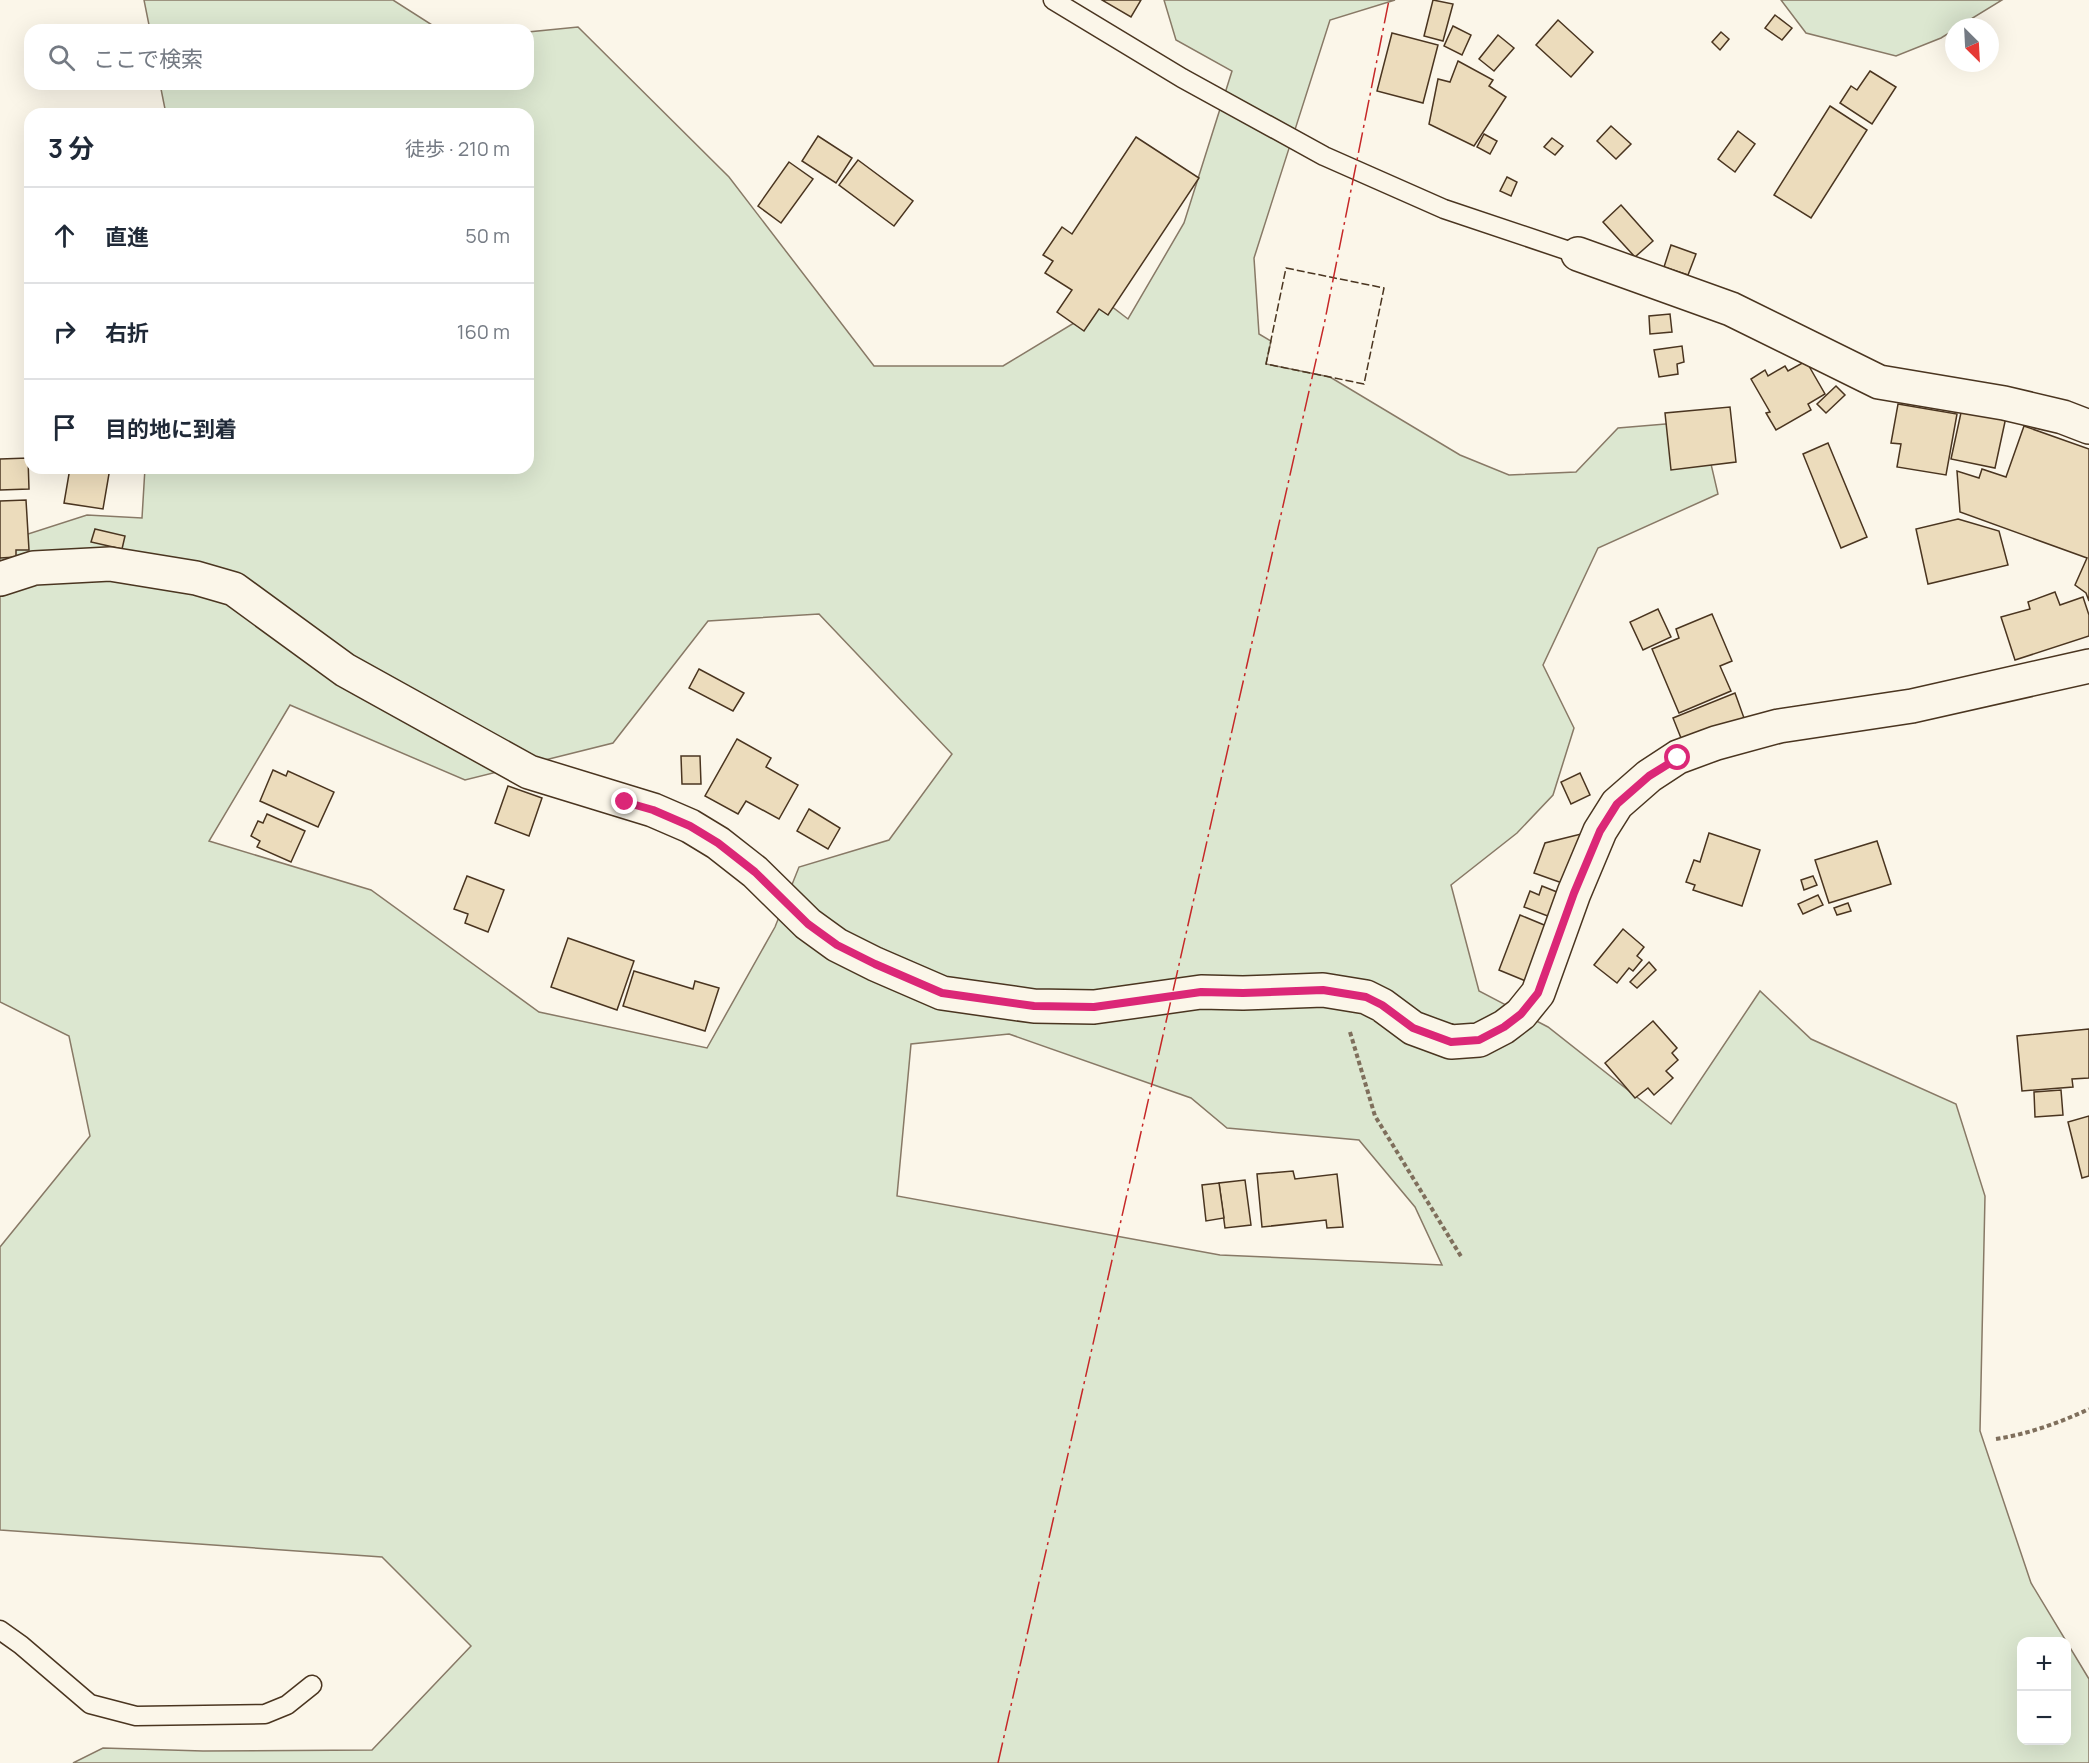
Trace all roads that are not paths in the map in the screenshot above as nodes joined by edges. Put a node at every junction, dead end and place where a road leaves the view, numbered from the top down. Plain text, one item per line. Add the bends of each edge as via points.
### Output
1 (1053, 0) edge
2 (1578, 254) joint
3 (2089, 428) edge
4 (0, 579) edge
5 (2089, 666) edge
6 (0, 1630) edge
7 (312, 1684) dead end

1 - 2 lane via 1182,78 1324,156 1444,209
2 - 3 street via 1731,309 1879,382 2004,403 2063,417
4 - 5 street via 34,568 110,564 196,578 234,589 345,670 529,772 653,810 690,826 755,872 808,924 837,945 942,993 1034,1006 1094,1007 1201,992 1323,990 1366,997 1413,1028 1451,1042 1479,1040 1504,1027 1538,993 1600,831 1617,804 1649,776 1678,758 1779,726 1912,706
6 - 7 lane via 90,1704 136,1716 265,1714 287,1705

